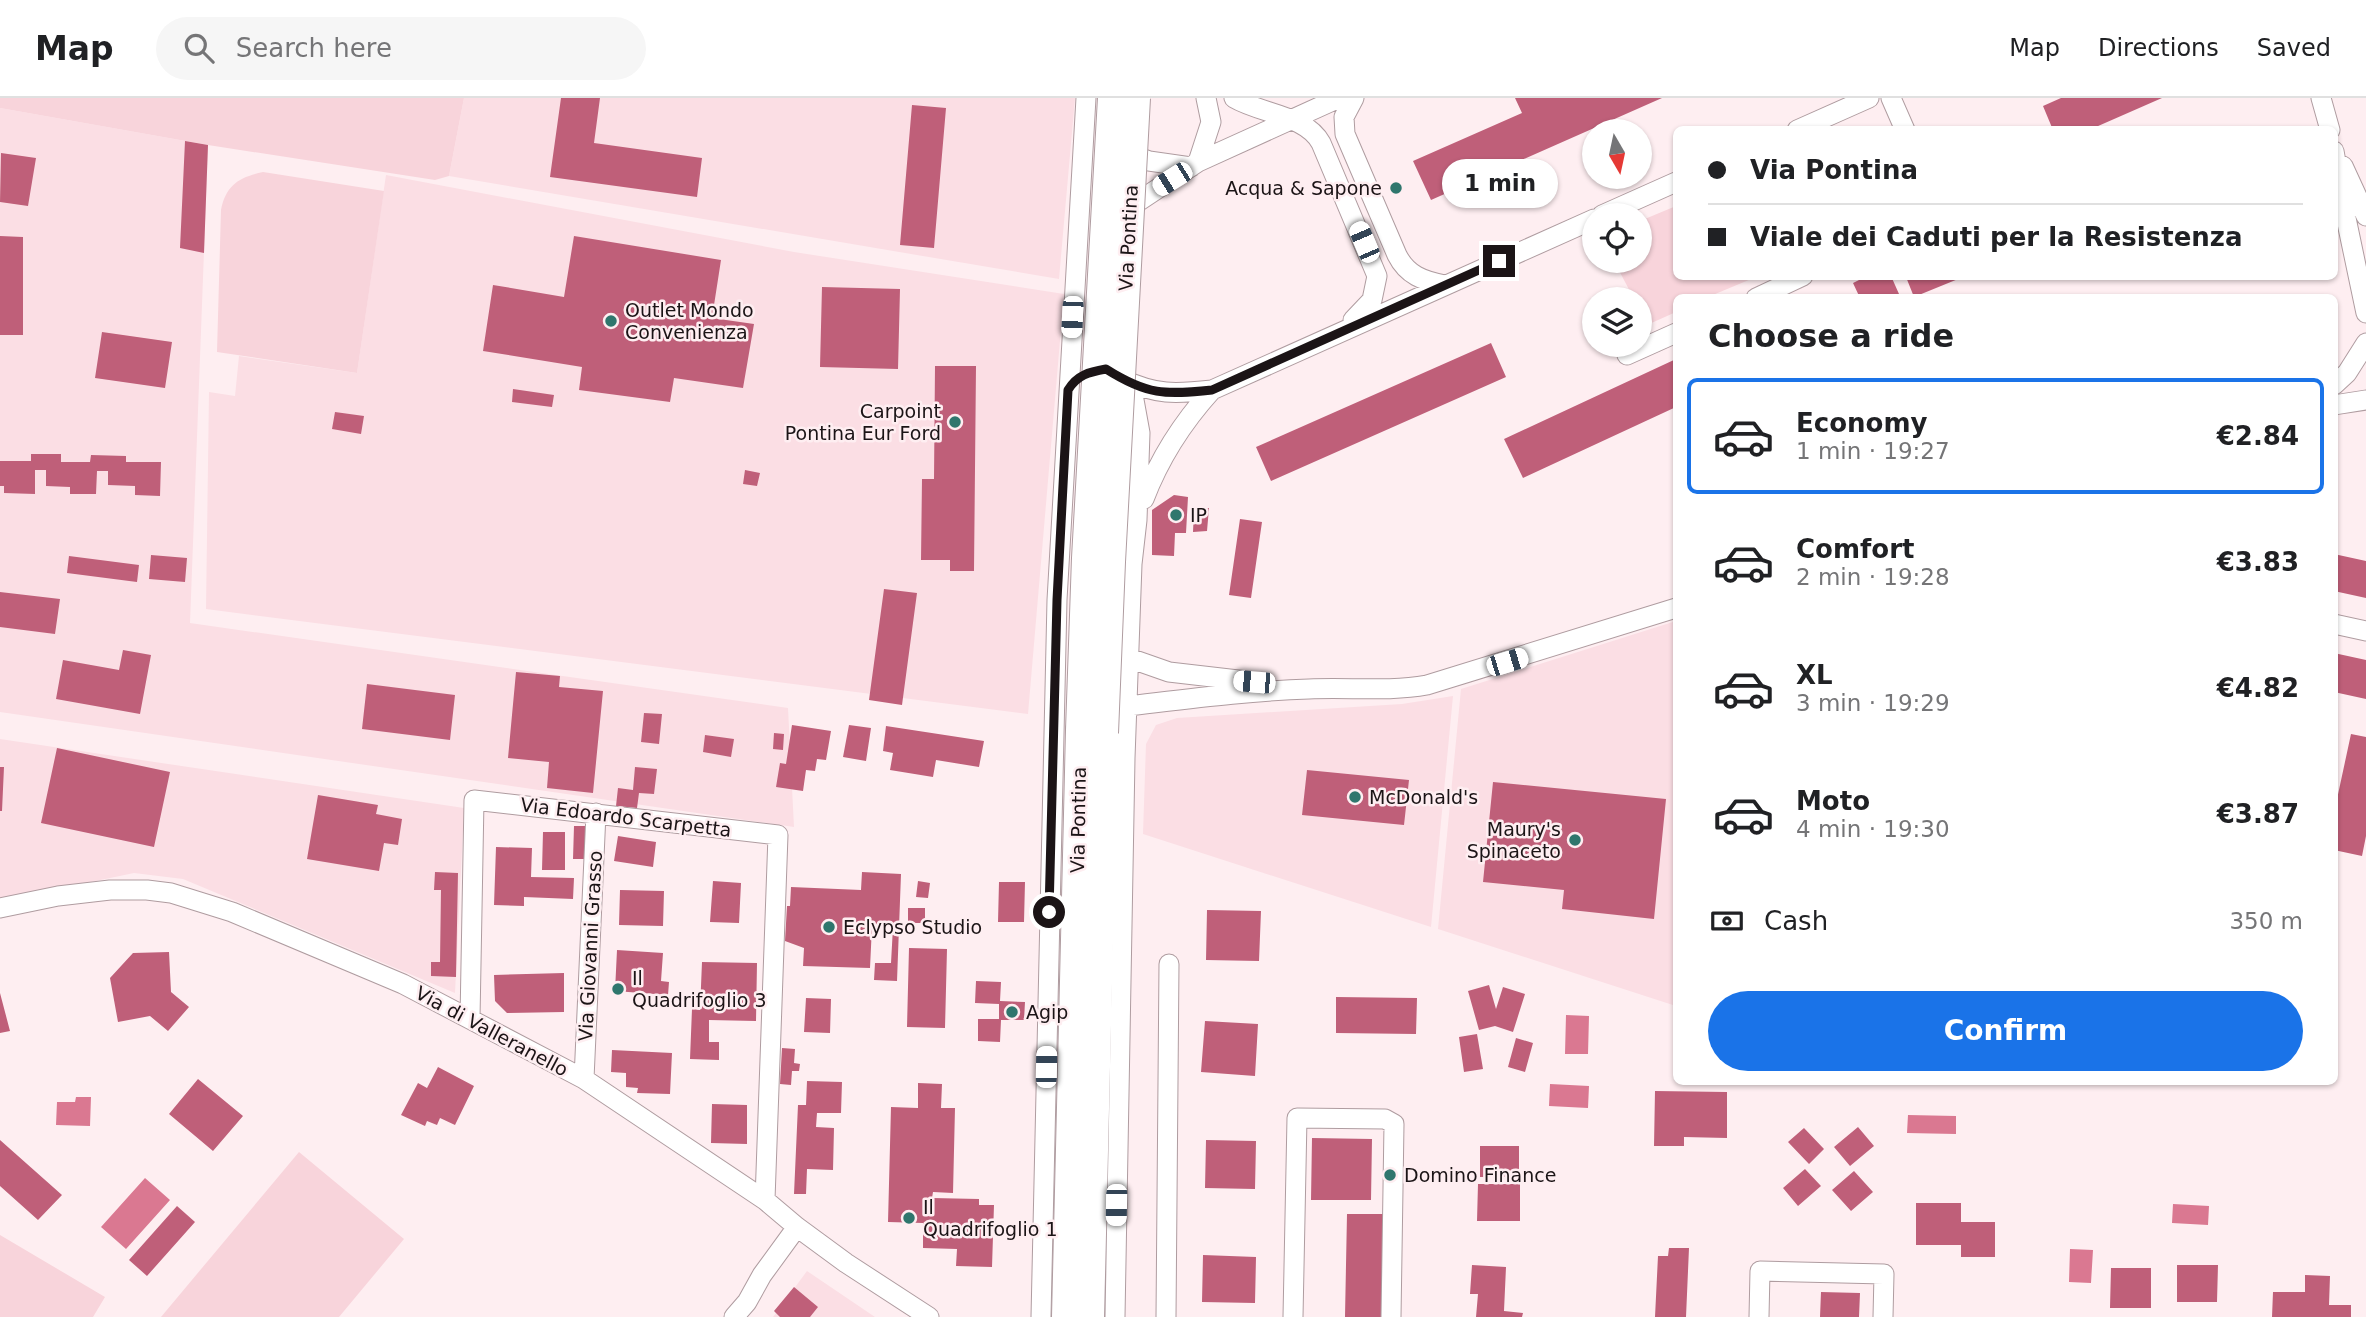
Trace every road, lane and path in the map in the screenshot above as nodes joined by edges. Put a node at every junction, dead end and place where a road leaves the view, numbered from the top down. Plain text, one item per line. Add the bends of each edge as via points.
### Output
1 (1112, 98) edge
2 (1136, 98) edge
3 (1206, 98) edge
4 (1234, 98) edge
5 (1339, 98) edge
6 (1354, 98) edge
7 (1869, 98) edge
8 (1891, 98) edge
9 (2321, 98) edge
10 (1085, 102) edge
11 (1289, 119) junction
12 (1806, 126) edge
13 (1903, 126) edge
14 (2329, 126) edge
15 (2338, 157) edge
16 (1194, 164) junction
17 (2338, 172) edge
18 (1673, 183) edge
19 (1629, 203) edge
20 (2366, 216) edge
21 (1582, 224) edge
22 (1076, 255) junction
23 (1794, 280) edge
24 (1445, 285) junction
25 (1765, 294) edge
26 (2366, 313) edge
27 (1339, 332) junction
28 (1673, 334) edge
29 (1071, 343) junction
30 (2366, 343) edge
31 (1652, 344) edge
32 (1114, 374) junction
33 (2338, 381) edge
34 (1068, 390) junction
35 (1212, 390) junction
36 (2366, 400) edge
37 (2338, 404) edge
38 (1137, 520) junction
39 (1673, 609) edge
40 (2338, 625) edge
41 (2366, 631) edge
42 (1129, 658) junction
43 (1310, 688) junction
44 (1127, 706) junction
45 (1092, 732) junction
46 (596, 814) junction
47 (0, 908) edge
48 (1169, 964) dead end
49 (470, 1018) junction
50 (584, 1079) junction
51 (765, 1200) junction
52 (797, 1227) junction
53 (1047, 1316) edge
54 (734, 1317) edge
55 (929, 1317) edge
56 (1090, 1317) edge
57 (1115, 1317) edge
58 (1166, 1317) edge
59 (1293, 1317) edge
60 (1391, 1317) edge
61 (1759, 1317) edge
62 (1883, 1317) edge

1 - 45 highway, Via Pontina, bridge via 1091,464
2 - 45 highway, Via Pontina, bridge via 1111,562
3 - 16 street via 1211,122
4 - 11 street
5 - 11 street
6 - 24 street via 1344,117 1345,134 1397,255 1414,276
7 - 12 street
8 - 13 street
9 - 14 street
10 - 16 street via 1097,133 1118,149 1149,161
10 - 22 street, Via Pontina
11 - 16 street
11 - 27 street via 1305,124 1317,136 1375,266 1372,300
15 - 20 street
16 - 22 street via 1122,212
17 - 26 street
18 - 19 street
21 - 24 street
22 - 29 street, Via Pontina
23 - 25 street
24 - 27 street
27 - 35 street
28 - 31 street
29 - 32 street via 1083,358
29 - 34 street, Via Pontina
30 - 33 street
32 - 34 street via 1084,374
32 - 35 street via 1160,393
32 - 38 street via 1132,395 1140,425
34 - 53 street, Via Pontina via 1052,734
35 - 38 street via 1171,441
36 - 37 street
38 - 42 street
39 - 43 street via 1427,685
40 - 41 street
42 - 43 street via 1175,674
42 - 44 street
43 - 44 street
44 - 57 street
45 - 53 highway, Via Pontina
45 - 56 highway, Via Pontina
46 - 49 street, Via Edoardo Scarpetta via 474,800
46 - 50 street, Via Giovanni Grasso
46 - 51 street, Via Edoardo Scarpetta via 778,835
47 - 49 street, Via di Valleranello via 103,891 179,894 403,984
48 - 58 street
49 - 50 street, Via di Valleranello
50 - 51 street, Via di Valleranello
51 - 52 street, Via di Valleranello
52 - 54 street
52 - 55 street, Via di Valleranello
59 - 60 street via 1297,1118 1385,1119 1394,1124
61 - 62 street via 1760,1271 1884,1274

